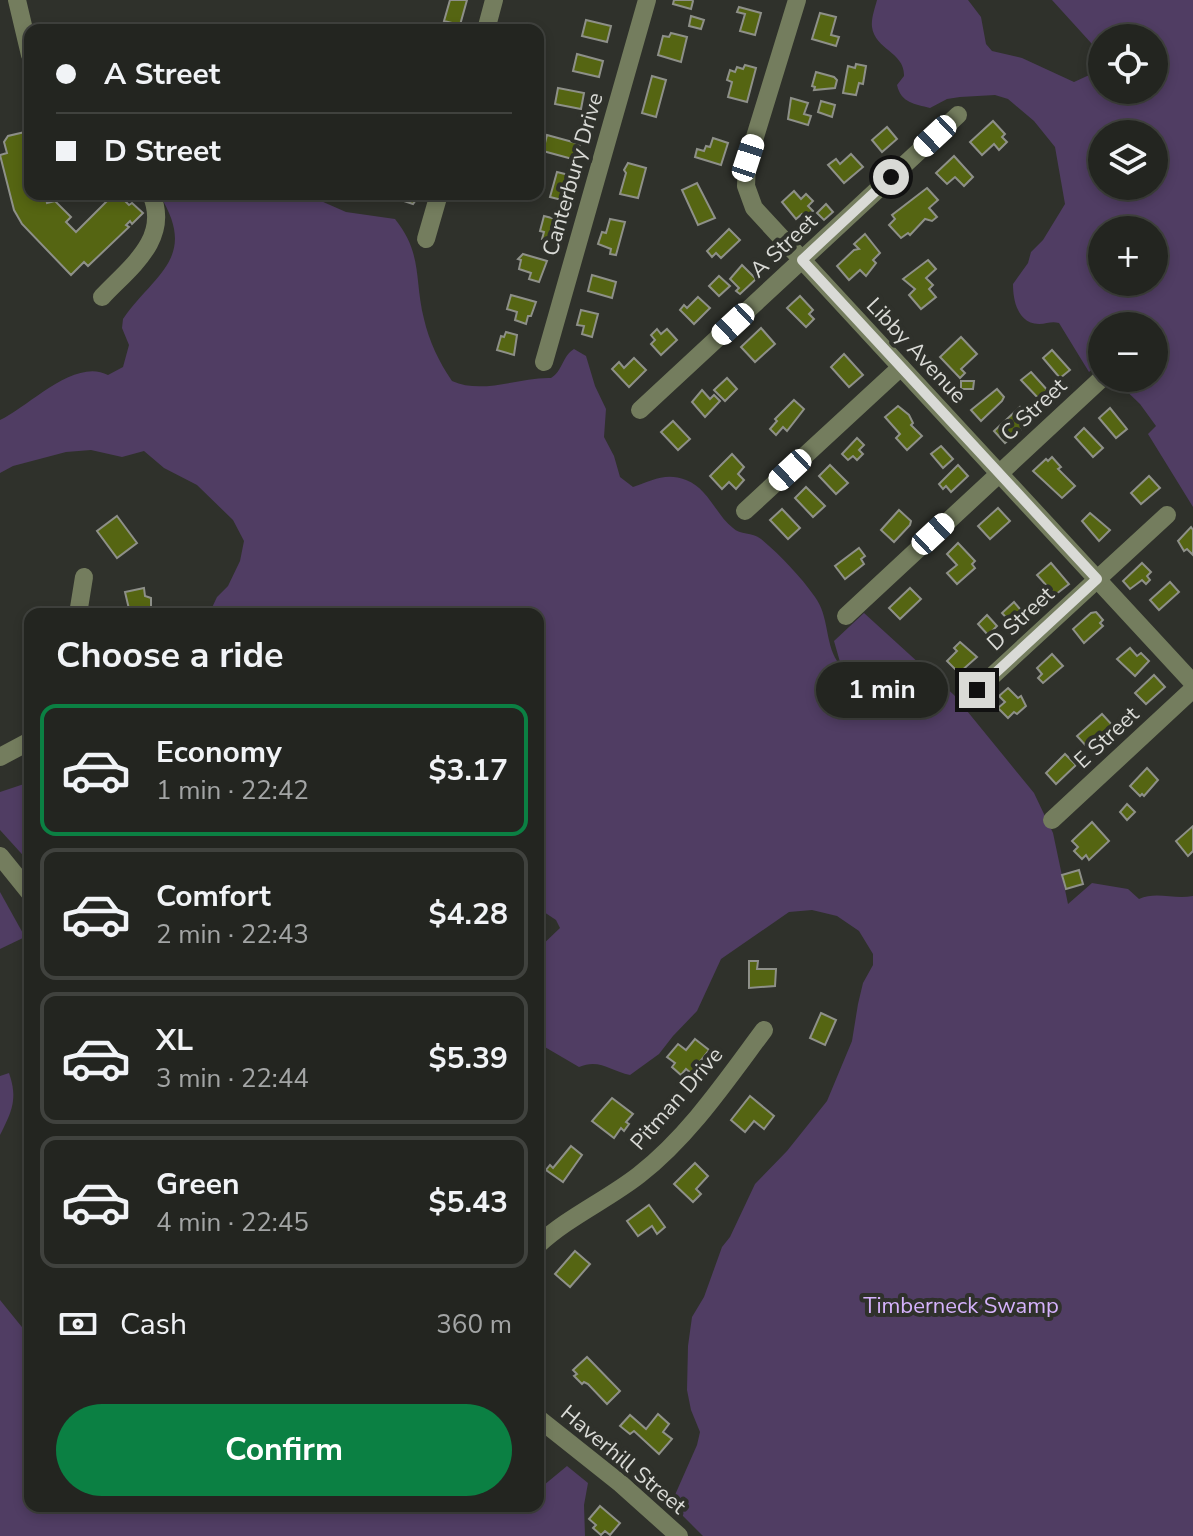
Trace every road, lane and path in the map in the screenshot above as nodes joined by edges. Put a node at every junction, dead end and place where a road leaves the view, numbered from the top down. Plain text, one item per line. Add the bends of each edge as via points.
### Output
1 (17, 0) edge
2 (494, 0) edge
3 (647, 0) edge
4 (797, 0) edge
5 (488, 24) edge
6 (24, 30) edge
7 (958, 115) dead end
8 (153, 200) edge
9 (437, 200) edge
10 (426, 239) dead end
11 (802, 260) junction
12 (102, 297) dead end
13 (544, 362) dead end
14 (901, 367) junction
15 (1088, 391) edge
16 (640, 410) dead end
17 (999, 473) junction
18 (745, 511) dead end
19 (1167, 515) dead end
20 (84, 577) dead end
21 (1097, 579) junction
22 (79, 608) edge
23 (846, 616) dead end
24 (1193, 686) edge
25 (977, 690) dead end
26 (24, 744) edge
27 (0, 757) edge
28 (1052, 820) dead end
29 (0, 856) edge
30 (24, 886) edge
31 (764, 1030) dead end
32 (544, 1240) edge
33 (544, 1423) edge
34 (679, 1536) edge

1 - 6 street
2 - 5 street
3 - 13 street, Canterbury Drive
4 - 11 street, Libby Avenue via 745,175 754,208
7 - 11 street, A Street
8 - 12 street via 157,217 152,242
9 - 10 street
11 - 14 street, Libby Avenue
11 - 16 street, A Street
14 - 17 street, Libby Avenue
14 - 18 street
15 - 17 street, C Street
17 - 21 street, Libby Avenue
17 - 23 street, C Street
19 - 21 street, D Street
20 - 22 street
21 - 24 street, Libby Avenue
21 - 25 street, D Street
24 - 28 street, E Street
26 - 27 street
29 - 30 street
31 - 32 street, Pitman Drive via 656,1160
33 - 34 street, Haverhill Street

